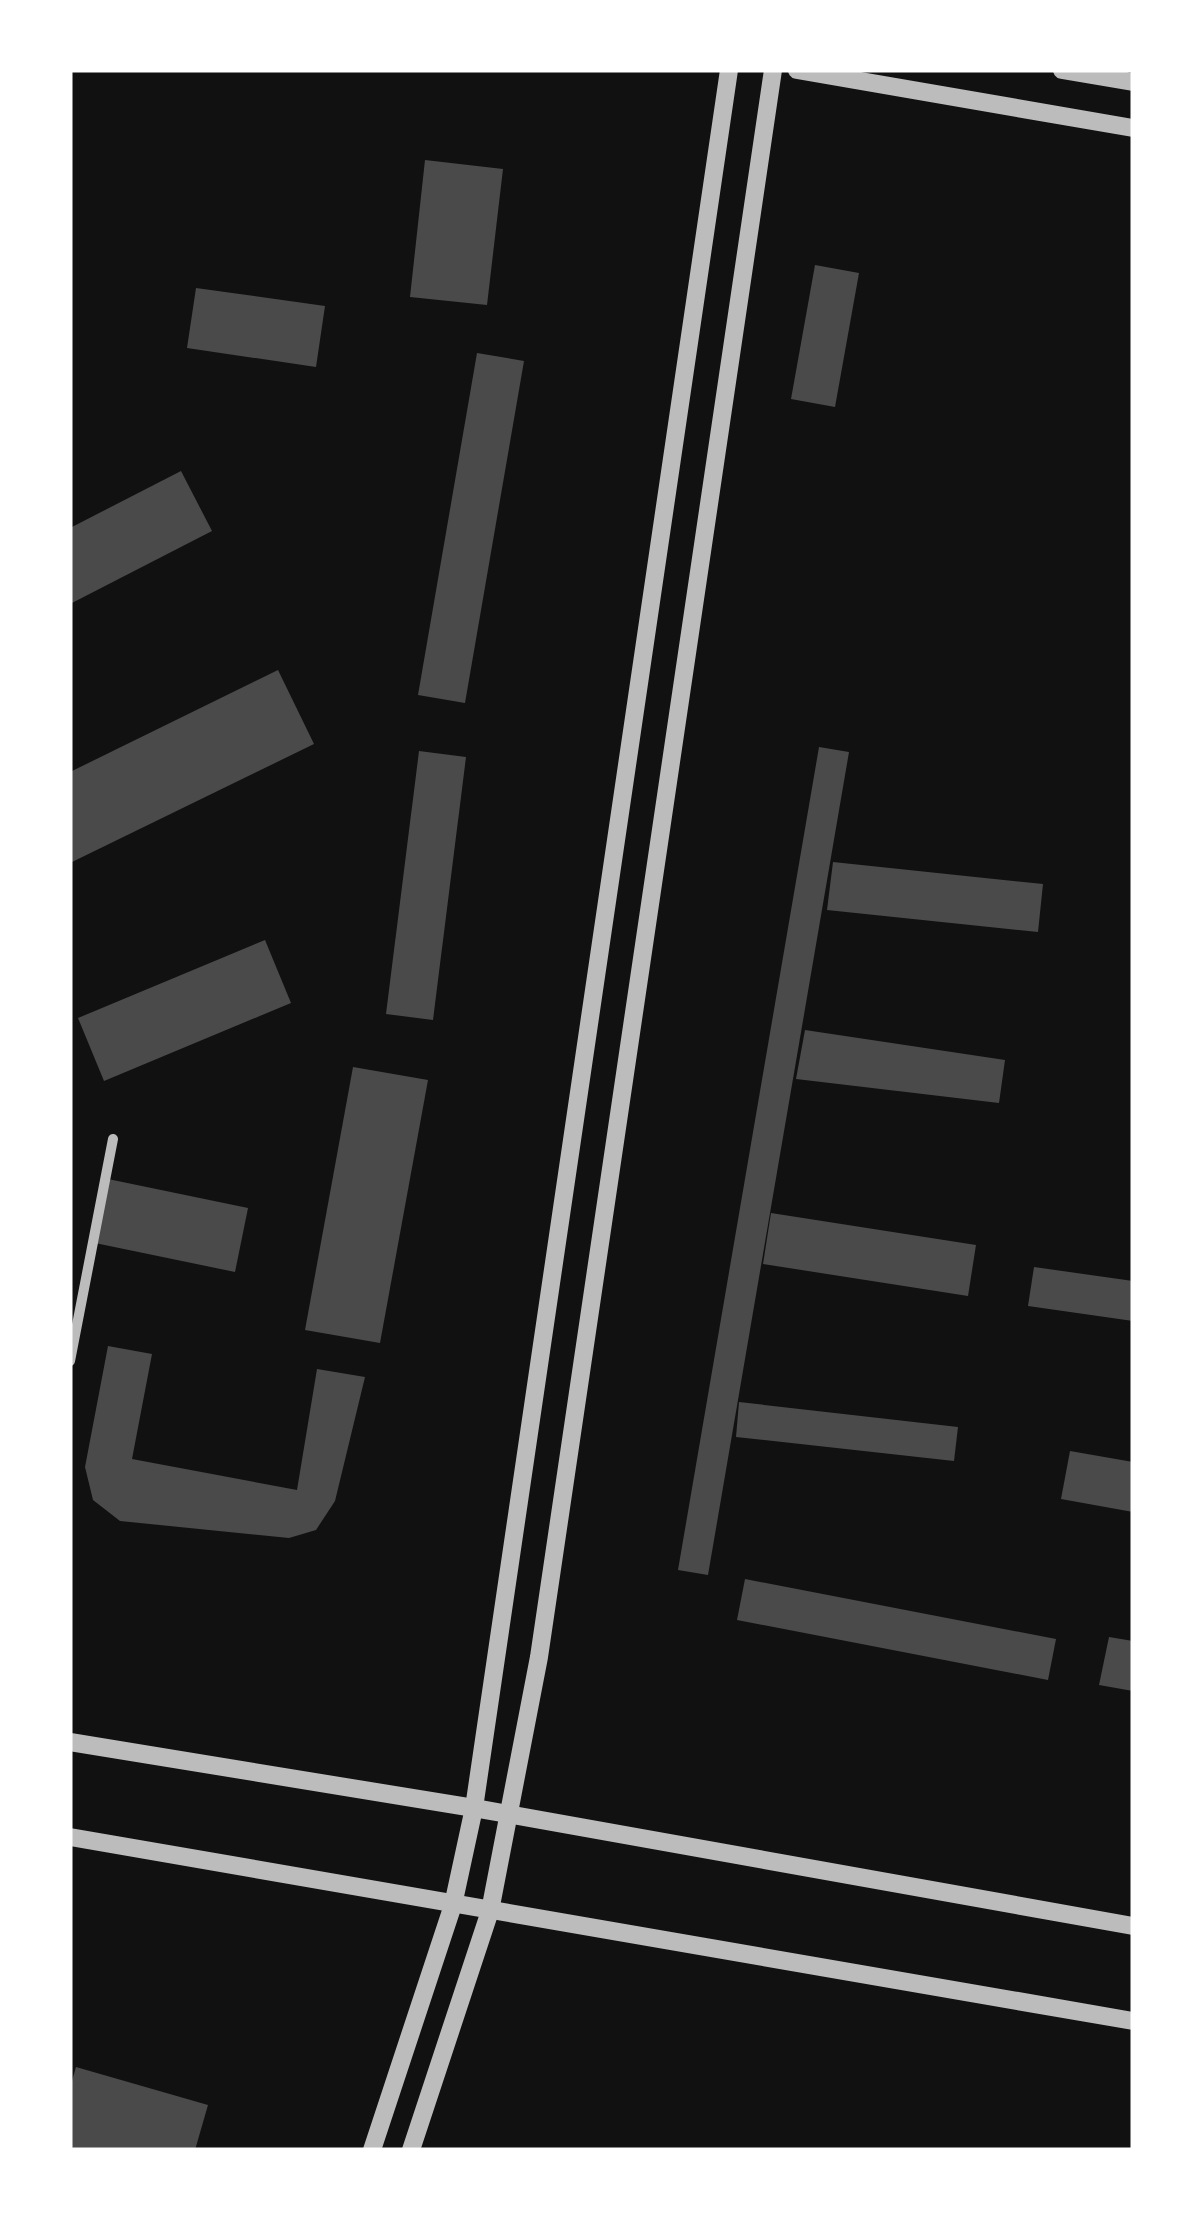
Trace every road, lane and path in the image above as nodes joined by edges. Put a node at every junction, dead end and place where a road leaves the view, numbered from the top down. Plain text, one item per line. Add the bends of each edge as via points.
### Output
1 (730, 70) edge
2 (773, 70) edge
3 (797, 70) edge
4 (1062, 70) edge
5 (1133, 82) edge
6 (1133, 128) edge
7 (113, 1139) dead end
8 (70, 1362) edge
9 (70, 1742) edge
10 (474, 1808) junction
11 (509, 1814) junction
12 (70, 1837) edge
13 (453, 1905) junction
14 (490, 1912) junction
15 (1133, 1926) edge
16 (1133, 2022) edge
17 (372, 2150) edge
18 (412, 2150) edge

1 - 10 street
2 - 11 street via 542,1638
3 - 6 street
4 - 5 street
7 - 8 street
9 - 10 street
10 - 11 street
10 - 13 street
11 - 14 street
11 - 15 street
12 - 13 street
13 - 14 street
13 - 17 street
14 - 16 street
14 - 18 street

